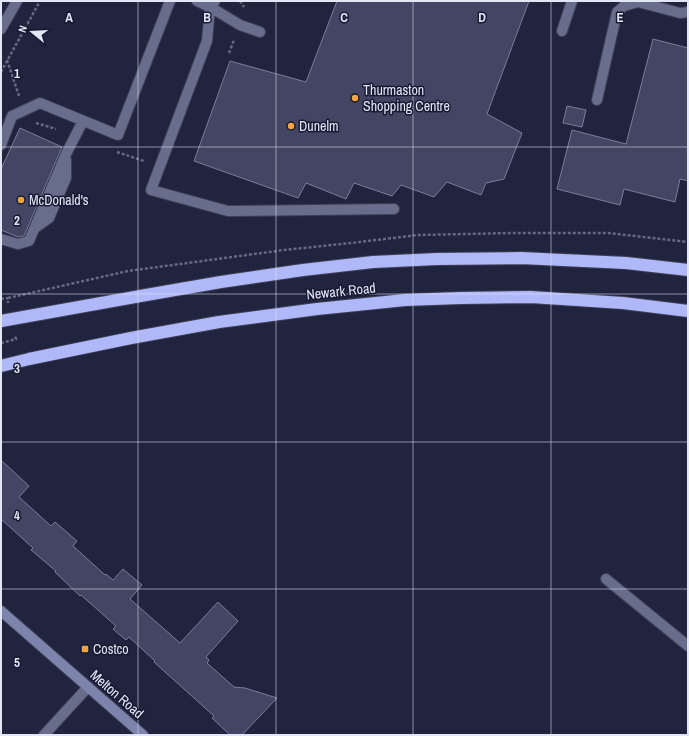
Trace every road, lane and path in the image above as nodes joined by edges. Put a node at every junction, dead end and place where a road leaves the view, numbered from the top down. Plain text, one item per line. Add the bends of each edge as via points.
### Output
1 (17, 1) edge
2 (40, 1) edge
3 (170, 1) edge
4 (197, 1) edge
5 (572, 1) edge
6 (213, 4) edge
7 (688, 12) edge
8 (1, 28) edge
9 (562, 31) dead end
10 (260, 32) dead end
11 (1, 72) edge
12 (598, 100) dead end
13 (83, 121) junction
14 (1, 145) edge
15 (394, 209) dead end
16 (1, 239) edge
17 (688, 270) edge
18 (688, 311) edge
19 (1, 321) edge
20 (1, 366) edge
21 (606, 579) dead end
22 (1, 611) edge
23 (688, 646) edge
24 (88, 687) junction
25 (44, 735) edge
26 (142, 735) edge

1 - 8 street
2 - 11 path
3 - 13 street via 118,135
4 - 6 street
5 - 9 street
6 - 10 street via 240,25
6 - 15 street via 207,41 151,190 228,211
7 - 12 street via 680,13 638,2 624,6 617,12
13 - 14 street via 40,103 12,116
13 - 16 street via 29,241 18,244
17 - 19 highway, Newark Road via 626,263 521,258 373,262 221,282
18 - 20 highway, Newark Road via 623,303 531,297 405,300 219,322 109,342
21 - 23 street
22 - 24 street, Melton Road
24 - 25 street
24 - 26 street, Melton Road

